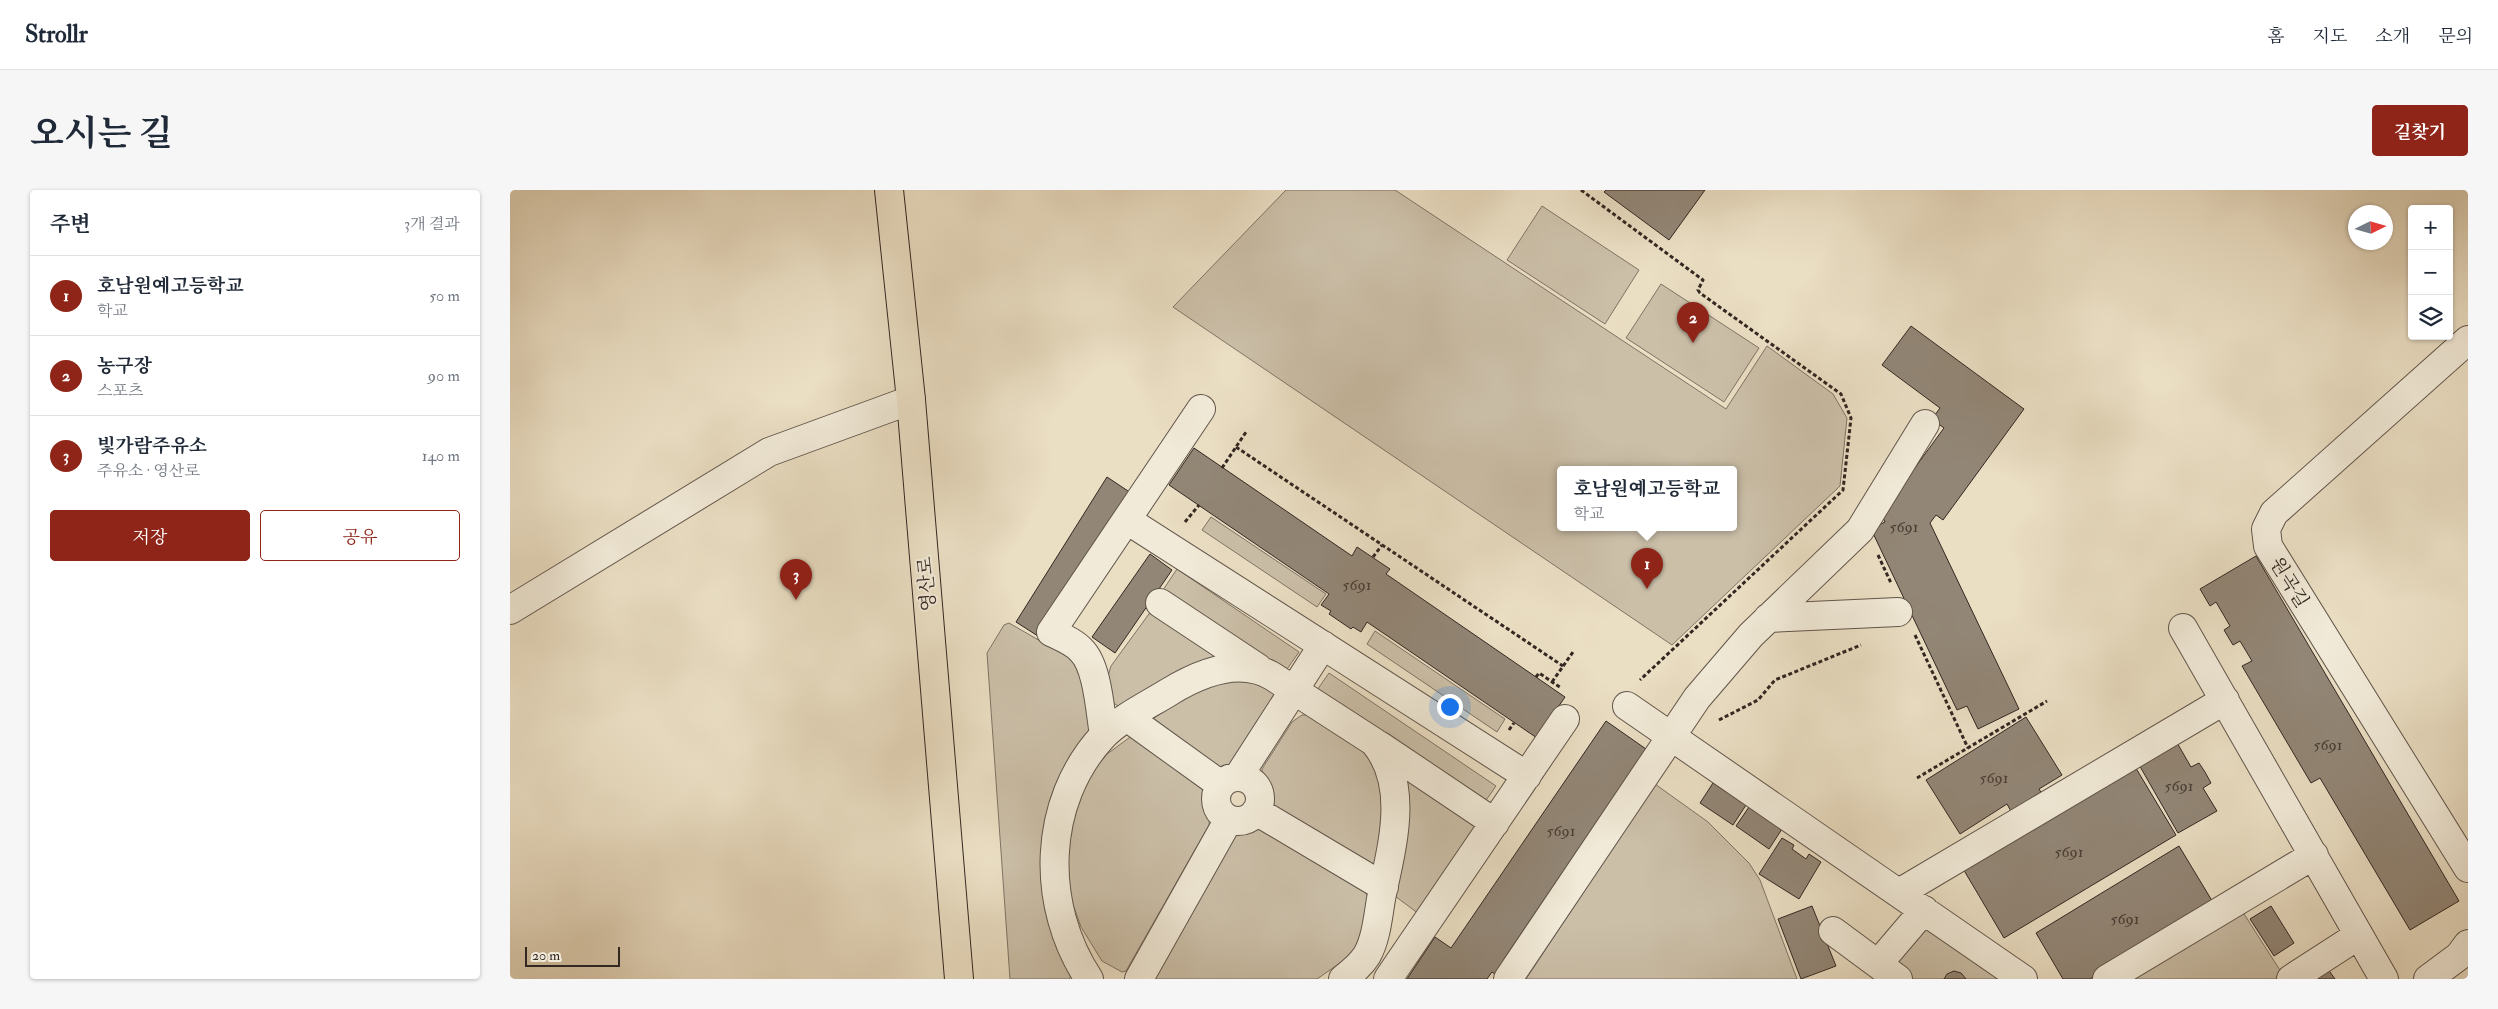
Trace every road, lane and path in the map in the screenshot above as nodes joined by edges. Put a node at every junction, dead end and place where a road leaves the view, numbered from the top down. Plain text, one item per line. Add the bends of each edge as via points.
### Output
1 (1582, 190) edge
2 (888, 192) edge
3 (2468, 340) edge
4 (911, 400) junction
5 (1201, 409) dead end
6 (1925, 424) dead end
7 (1246, 432) dead end
8 (1236, 447) junction
9 (1222, 468) dead end
10 (1127, 520) junction
11 (1382, 545) junction
12 (1876, 549) dead end
13 (1373, 557) dead end
14 (1897, 602) joint
15 (1160, 603) dead end
16 (510, 610) edge
17 (1768, 618) junction
18 (2183, 628) dead end
19 (1915, 634) dead end
20 (1865, 644) dead end
21 (1323, 645) junction
22 (1573, 652) dead end
23 (1563, 666) junction
24 (1260, 669) junction
25 (1536, 677) dead end
26 (1552, 682) junction
27 (1293, 690) junction
28 (1567, 692) dead end
29 (1631, 696) joint
30 (2225, 700) junction
31 (2047, 701) dead end
32 (1128, 718) junction
33 (1565, 719) dead end
34 (1104, 735) junction
35 (1675, 739) junction
36 (1374, 742) junction
37 (1968, 748) junction
38 (1527, 776) junction
39 (1917, 778) dead end
40 (1230, 781) junction
41 (1256, 811) junction
42 (1229, 819) junction
43 (1495, 823) junction
44 (2314, 855) junction
45 (2468, 868) edge
46 (1384, 887) junction
47 (1899, 893) junction
48 (1924, 910) junction
49 (1833, 931) dead end
50 (2359, 935) junction
51 (2468, 944) edge
52 (1888, 972) edge
53 (960, 979) edge
54 (1089, 979) edge
55 (1139, 979) edge
56 (1343, 979) edge
57 (1388, 979) edge
58 (1508, 979) edge
59 (2023, 979) edge
60 (2107, 979) edge
61 (2291, 979) edge
62 (2384, 979) edge
63 (2428, 979) edge

1 - 29 path via 1703,280 1698,290 1700,293 1839,392 1851,418 1841,493
2 - 4 main road, 영산로
3 - 45 street, 원곡길 via 2274,513 2266,529 2268,546
4 - 16 street via 769,452
4 - 53 main road, 영산로
5 - 10 street
6 - 17 street via 1860,530
7 - 8 path
8 - 9 path
8 - 11 path
10 - 21 street
10 - 34 street via 1051,632 1080,649 1088,658
11 - 13 path
11 - 23 path
12 - 14 path
14 - 17 street
15 - 24 street
17 - 35 street via 1697,698
18 - 30 street
19 - 37 path
20 - 35 path via 1775,680 1758,700
21 - 27 street
21 - 38 street
22 - 23 path
23 - 26 path
24 - 27 street
24 - 32 street via 1234,667 1188,681
25 - 26 path via 1539,673
26 - 28 path
27 - 36 street
27 - 40 street
29 - 35 street
30 - 44 street
30 - 47 street
31 - 37 path
32 - 34 street
32 - 40 street
33 - 38 street
34 - 54 street via 1083,761 1068,790 1054,845 1059,902 1065,928 1080,966
35 - 47 street
35 - 58 street
36 - 43 street
36 - 46 street via 1391,768 1394,784 1394,836
37 - 39 path
38 - 43 street
40 - 41 street via 1249,780 1258,790
40 - 42 street via 1216,796 1219,809
41 - 42 street via 1244,820
41 - 46 street
42 - 55 street
43 - 57 street
44 - 50 street
44 - 60 street
46 - 56 street via 1368,953
47 - 48 street
48 - 52 street
48 - 59 street
49 - 52 street
50 - 61 street
50 - 62 street
51 - 63 street via 2459,956

